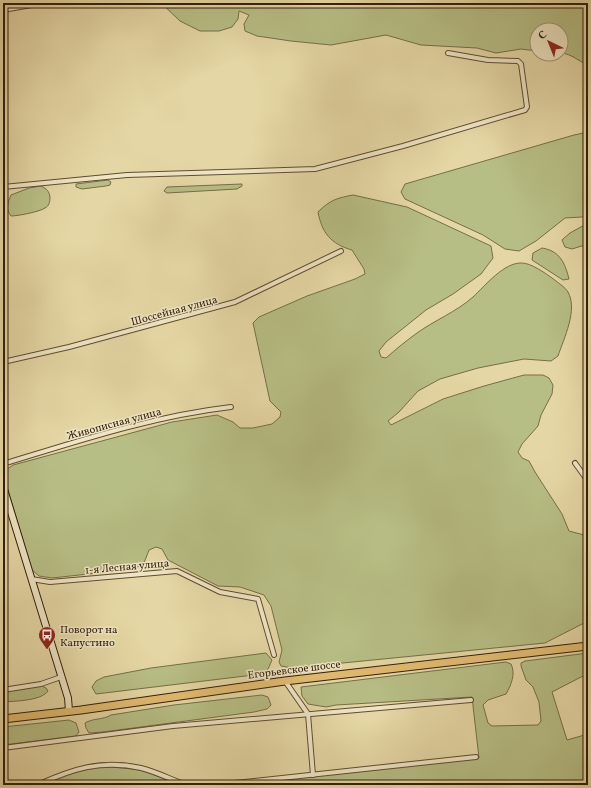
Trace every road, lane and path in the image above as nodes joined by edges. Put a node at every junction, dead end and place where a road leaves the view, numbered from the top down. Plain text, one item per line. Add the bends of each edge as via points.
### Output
1 (43, 3) edge
2 (3, 10) edge
3 (448, 53) dead end
4 (3, 187) edge
5 (341, 251) dead end
6 (3, 362) edge
7 (232, 407) dead end
8 (575, 463) dead end
9 (3, 464) edge
10 (588, 481) edge
11 (3, 486) edge
12 (31, 579) junction
13 (588, 646) edge
14 (274, 655) dead end
15 (61, 677) junction
16 (285, 681) junction
17 (3, 690) edge
18 (471, 700) dead end
19 (68, 711) junction
20 (308, 714) junction
21 (3, 719) edge
22 (3, 748) edge
23 (476, 757) dead end
24 (313, 775) junction
25 (37, 785) edge
26 (187, 785) edge
27 (216, 785) edge

1 - 2 street
3 - 4 street via 488,60 518,61 521,64 527,107 525,110 315,169 127,175
5 - 6 street, Шоссейная улица via 235,302 69,347
7 - 9 street, Живописная улица via 196,411 131,426
8 - 10 street
11 - 12 main road
12 - 14 street, 1-я Лесная улица via 50,582 177,571 220,592 258,599
12 - 15 main road
13 - 16 main road, Егорьевское шоссе
15 - 17 street via 41,684
15 - 19 main road via 68,698
16 - 19 main road, Егорьевское шоссе
16 - 20 street
18 - 20 street
19 - 21 main road, Егорьевское шоссе
20 - 22 street via 173,726
20 - 24 street
23 - 24 street
24 - 27 street
25 - 26 street via 64,773 102,764 141,769

